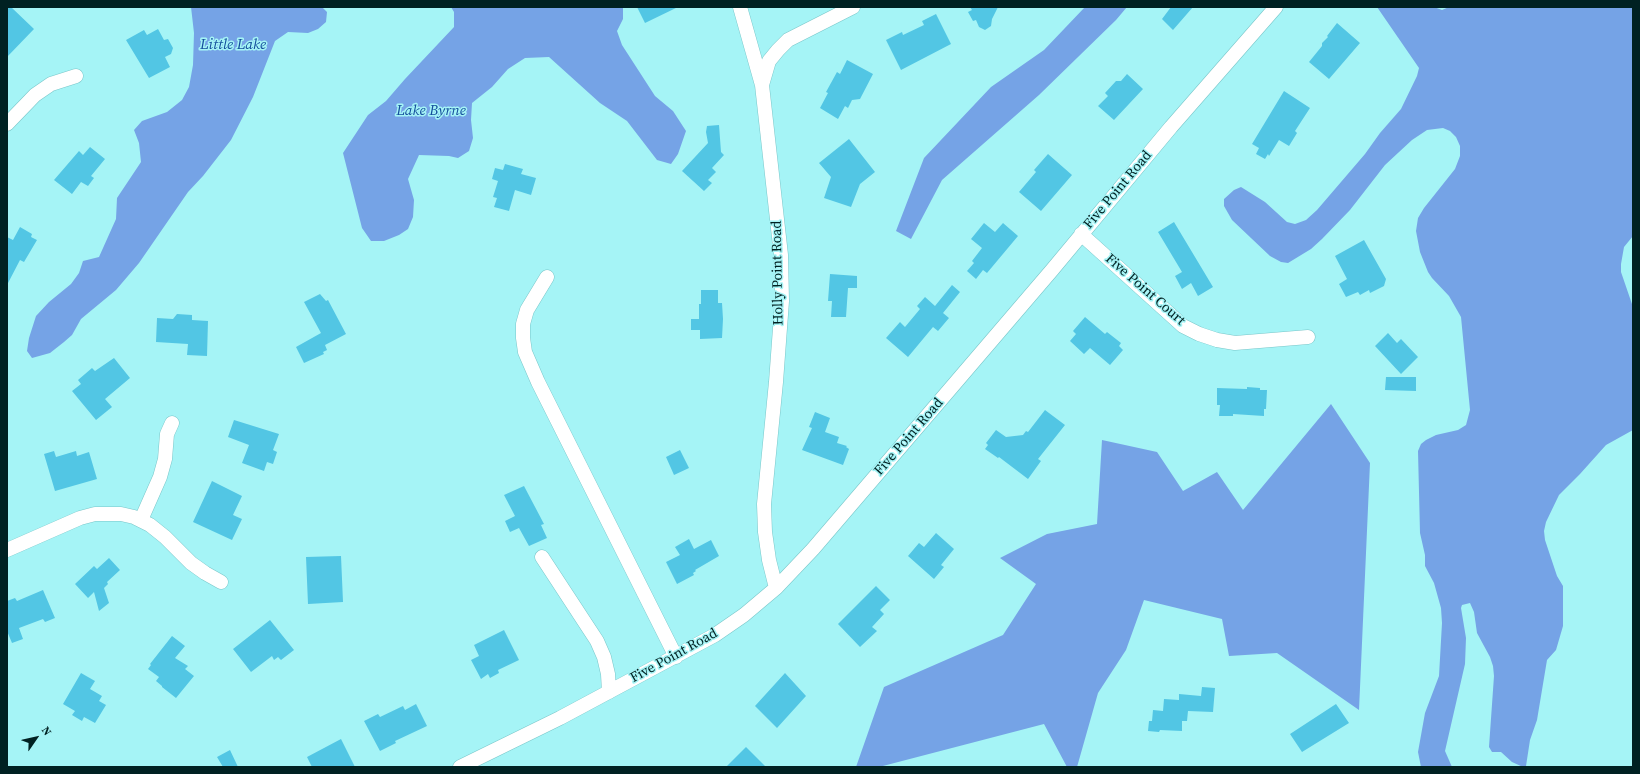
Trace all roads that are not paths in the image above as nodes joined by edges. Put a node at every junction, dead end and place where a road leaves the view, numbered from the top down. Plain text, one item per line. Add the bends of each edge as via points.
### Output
1 (740, 7) edge
2 (853, 7) edge
3 (1276, 7) edge
4 (76, 76) dead end
5 (762, 85) junction
6 (7, 124) edge
7 (1082, 234) junction
8 (547, 277) dead end
9 (1308, 337) dead end
10 (172, 423) dead end
11 (142, 520) junction
12 (7, 550) edge
13 (542, 557) dead end
14 (221, 582) dead end
15 (776, 588) junction
16 (676, 657) junction
17 (609, 692) junction
18 (460, 767) edge

1 - 5 street
2 - 5 street, Holly Point Road via 788,40 769,62
3 - 7 street, Five Point Road via 1170,127
4 - 6 street via 51,84 35,95
5 - 15 street, Holly Point Road via 781,255 782,301 764,504 767,546
7 - 9 street, Five Point Court via 1183,326 1199,334 1235,343
7 - 15 street, Five Point Road via 813,549
8 - 16 street via 527,310 523,331 525,352
10 - 11 street via 167,434 165,459 160,477
11 - 12 street via 121,514 95,514
11 - 14 street via 165,537 191,563
13 - 17 street via 597,641 606,663
15 - 16 street, Five Point Road via 744,615
16 - 17 street, Five Point Road
17 - 18 street, Five Point Road

